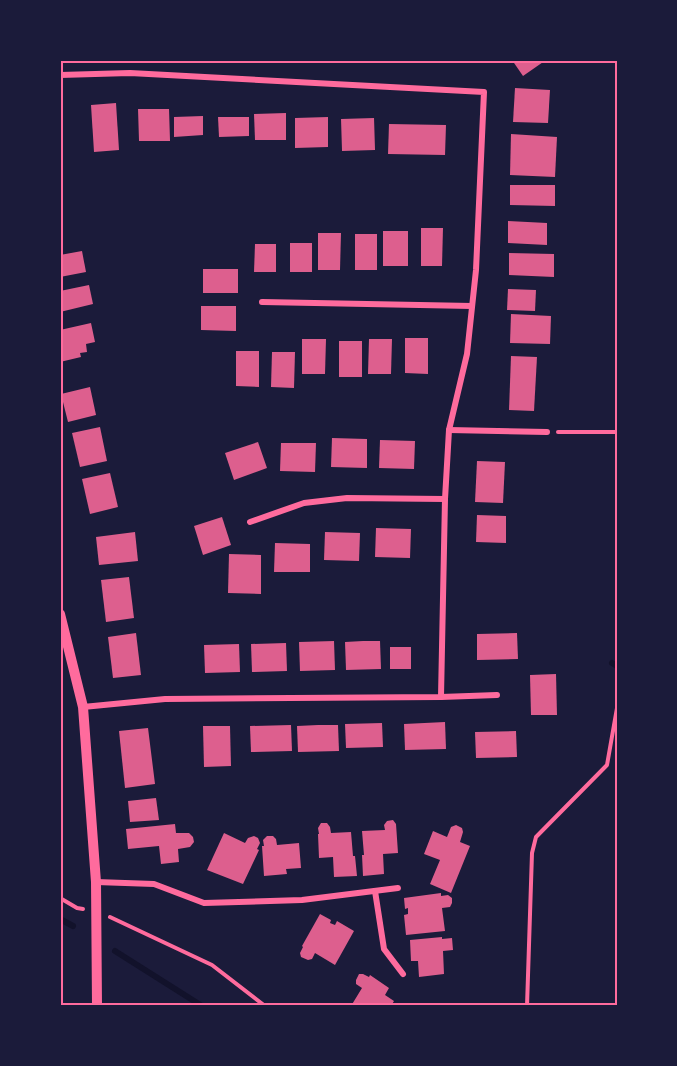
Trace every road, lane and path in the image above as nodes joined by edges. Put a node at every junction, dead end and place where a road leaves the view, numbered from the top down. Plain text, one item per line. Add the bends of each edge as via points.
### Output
1 (60, 75) edge
2 (262, 302) dead end
3 (472, 306) junction
4 (449, 430) junction
5 (548, 432) joint
6 (617, 432) edge
7 (445, 499) junction
8 (250, 522) dead end
9 (60, 614) edge
10 (496, 695) dead end
11 (441, 697) junction
12 (83, 707) junction
13 (617, 708) edge
14 (96, 882) junction
15 (398, 888) dead end
16 (375, 891) junction
17 (60, 898) edge
18 (97, 910) junction
19 (403, 974) dead end
20 (97, 1006) edge
21 (265, 1006) edge
22 (526, 1006) edge

1 - 3 street via 130,74 484,92
2 - 3 street
3 - 4 street via 467,354
4 - 5 street
4 - 7 street
5 - 6 path
7 - 8 street via 347,498 304,503
7 - 11 street
9 - 12 street
10 - 11 street
11 - 12 street via 165,699
12 - 14 street
13 - 22 path via 607,765 536,837 531,853
14 - 16 street via 154,885 204,903 302,900
14 - 18 street
15 - 16 street
16 - 19 street via 384,949
17 - 18 path via 77,908
18 - 20 street
18 - 21 path via 212,965

